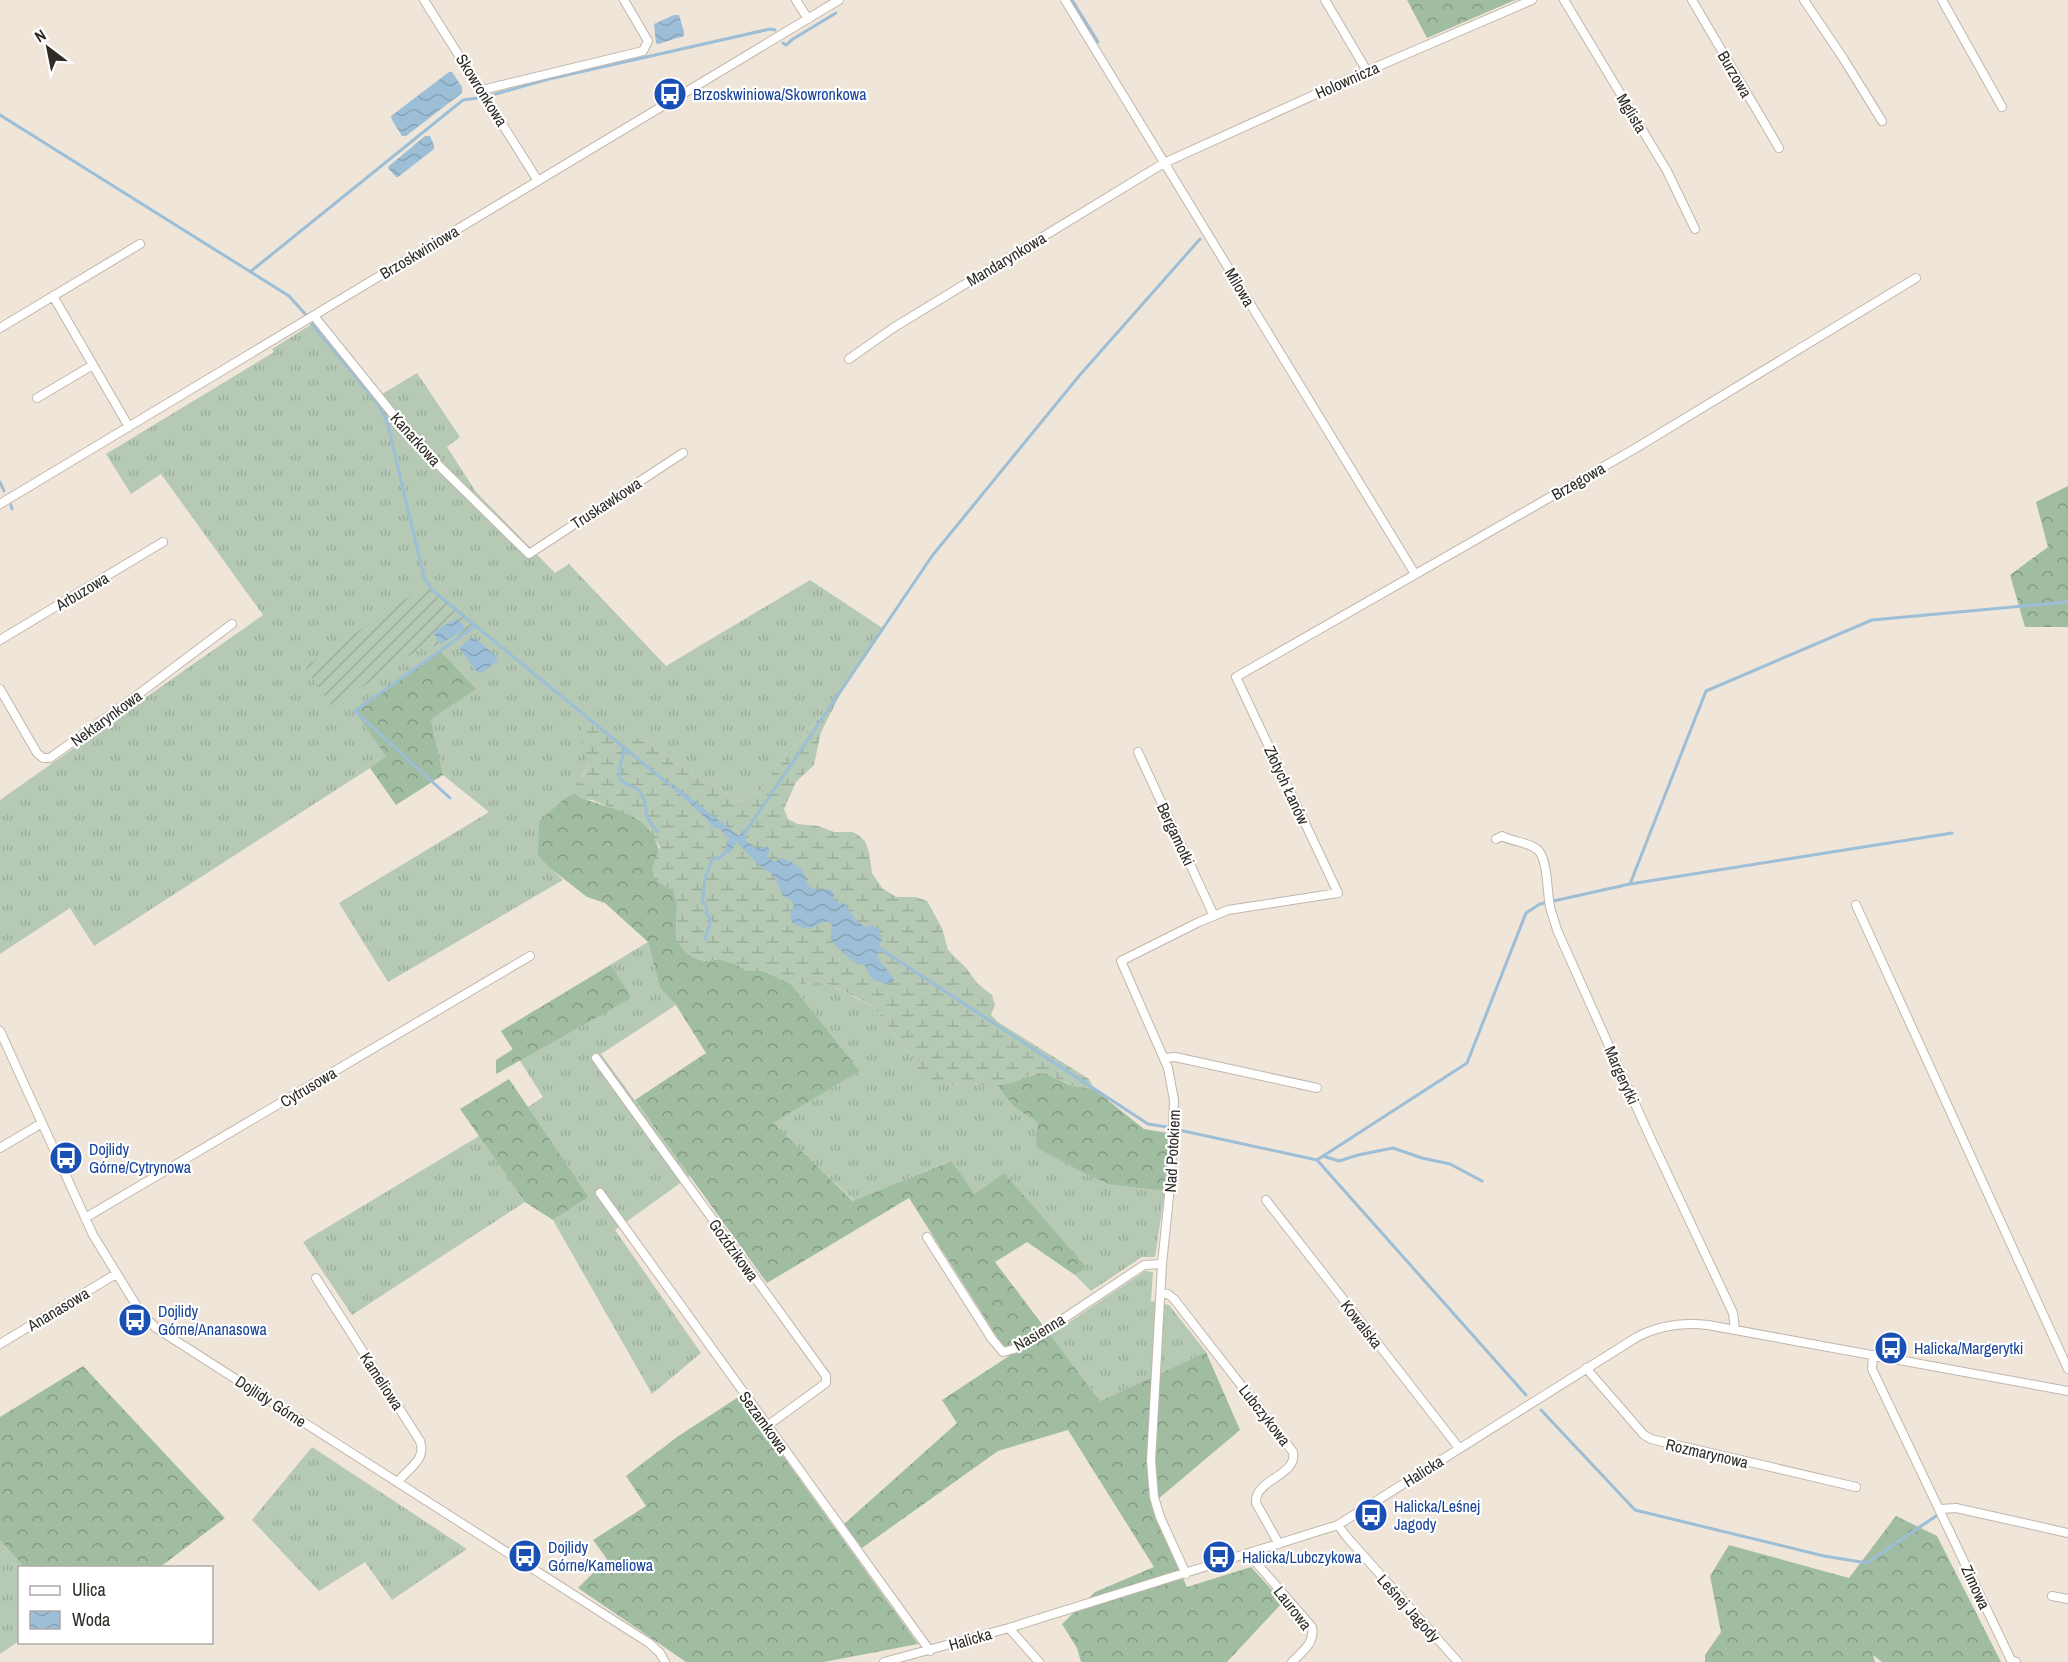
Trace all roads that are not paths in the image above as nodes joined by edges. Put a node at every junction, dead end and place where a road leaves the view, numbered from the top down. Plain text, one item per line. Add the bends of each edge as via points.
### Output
1 (424, 0) edge
2 (624, 0) edge
3 (796, 0) edge
4 (839, 0) edge
5 (1065, 0) edge
6 (1325, 0) edge
7 (1532, 0) edge
8 (1564, 0) edge
9 (1692, 0) edge
10 (1804, 0) edge
11 (1942, 0) edge
12 (808, 19) junction
13 (1367, 71) junction
14 (482, 90) junction
15 (2002, 107) dead end
16 (1882, 121) dead end
17 (1779, 148) dead end
18 (1164, 163) junction
19 (538, 181) junction
20 (1695, 229) dead end
21 (140, 244) dead end
22 (1916, 278) dead end
23 (53, 296) junction
24 (314, 316) junction
25 (0, 328) edge
26 (849, 359) dead end
27 (93, 365) junction
28 (38, 398) dead end
29 (129, 427) junction
30 (683, 453) dead end
31 (0, 504) edge
32 (164, 542) dead end
33 (529, 554) joint
34 (1415, 574) junction
35 (232, 624) dead end
36 (0, 640) edge
37 (1236, 677) joint
38 (0, 689) edge
39 (1138, 752) dead end
40 (1499, 838) dead end
41 (1338, 893) joint
42 (1856, 905) dead end
43 (1214, 916) junction
44 (530, 956) dead end
45 (0, 1031) edge
46 (596, 1058) dead end
47 (1164, 1058) junction
48 (1317, 1088) dead end
49 (42, 1123) junction
50 (0, 1148) edge
51 (600, 1193) dead end
52 (1266, 1200) dead end
53 (85, 1218) junction
54 (927, 1237) dead end
55 (1162, 1264) junction
56 (116, 1274) junction
57 (316, 1278) dead end
58 (1161, 1293) junction
59 (1735, 1330) junction
60 (0, 1344) edge
61 (1873, 1354) junction
62 (1586, 1368) junction
63 (2068, 1369) edge
64 (2068, 1391) edge
65 (767, 1426) junction
66 (1459, 1448) junction
67 (398, 1482) junction
68 (1856, 1488) dead end
69 (1940, 1509) junction
70 (1338, 1525) junction
71 (2068, 1533) edge
72 (1279, 1544) junction
73 (1251, 1553) junction
74 (1186, 1574) junction
75 (2052, 1596) dead end
76 (2068, 1599) edge
77 (1010, 1628) junction
78 (930, 1651) junction
79 (903, 1660) edge
80 (665, 1662) edge
81 (884, 1662) edge
82 (1039, 1662) edge
83 (1292, 1662) edge
84 (1458, 1662) edge
85 (2016, 1662) edge

1 - 14 street, Skowronkowa
2 - 14 street via 648,41 643,51
3 - 12 street
4 - 12 street, Brzoskwiniowa
5 - 18 street, Milowa
6 - 13 street
7 - 13 street, Holownicza
8 - 20 street, Mglista via 1667,171
9 - 17 street, Burzowa
10 - 16 street
11 - 15 street
12 - 19 street, Brzoskwiniowa
13 - 18 street, Holownicza
14 - 19 street, Skowronkowa
18 - 26 street, Mandarynkowa via 893,328
18 - 34 street, Milowa
19 - 24 street, Brzoskwiniowa
21 - 23 street
22 - 34 street, Brzegowa via 1636,448
23 - 25 street
23 - 27 street
24 - 29 street, Brzoskwiniowa
24 - 33 street, Kanarkowa via 417,444
27 - 28 street
27 - 29 street
29 - 31 street, Brzoskwiniowa
30 - 33 street, Truskawkowa
32 - 36 street, Arbuzowa
34 - 37 street, Brzegowa
35 - 38 street, Nektarynkowa via 50,758 37,753
37 - 41 street, Złotych Łanów
39 - 43 street, Bergamotki
40 - 59 street, Margerytki via 1539,851 1557,930 1733,1313
41 - 43 street, Nad Potokiem via 1228,910
42 - 63 street
43 - 47 street, Nad Potokiem via 1120,961
44 - 53 street, Cytrusowa
45 - 49 street, Dojlidy Górne
46 - 65 street, Goździkowa via 826,1376 826,1383
47 - 48 street via 1175,1057
47 - 55 street, Nad Potokiem via 1174,1100
49 - 50 street
49 - 53 street, Dojlidy Górne
51 - 65 street, Sezamkowa
52 - 66 street, Kowalska
53 - 56 street, Dojlidy Górne
54 - 55 street, Nasienna via 1003,1352 1054,1325 1144,1265
55 - 58 street, Nad Potokiem
56 - 60 street, Ananasowa
56 - 67 street, Dojlidy Górne via 141,1313 156,1328
57 - 67 street, Kameliowa via 420,1441 420,1458
58 - 72 street, Lubczykowa via 1174,1299 1293,1452 1291,1465 1256,1496 1256,1503
58 - 74 street, Nad Potokiem via 1151,1461 1154,1497
59 - 61 street, Halicka
59 - 62 street, Halicka via 1699,1324 1669,1325 1637,1337
61 - 64 street, Halicka
61 - 69 street, Zimowa via 1872,1369
62 - 66 street, Halicka
62 - 68 street, Rozmarynowa via 1651,1439
65 - 78 street, Sezamkowa
66 - 70 street, Halicka
67 - 80 street, Dojlidy Górne via 649,1643
69 - 71 street via 1956,1508
69 - 85 street, Zimowa via 2011,1660
70 - 72 street, Halicka
70 - 84 street, Leśnej Jagody
72 - 73 street, Halicka
73 - 74 street, Halicka
73 - 83 street, Laurowa via 1312,1627 1310,1645
74 - 77 street, Halicka
75 - 76 street
77 - 78 street, Halicka
77 - 82 street
78 - 79 street, Halicka
79 - 81 street, Halicka

